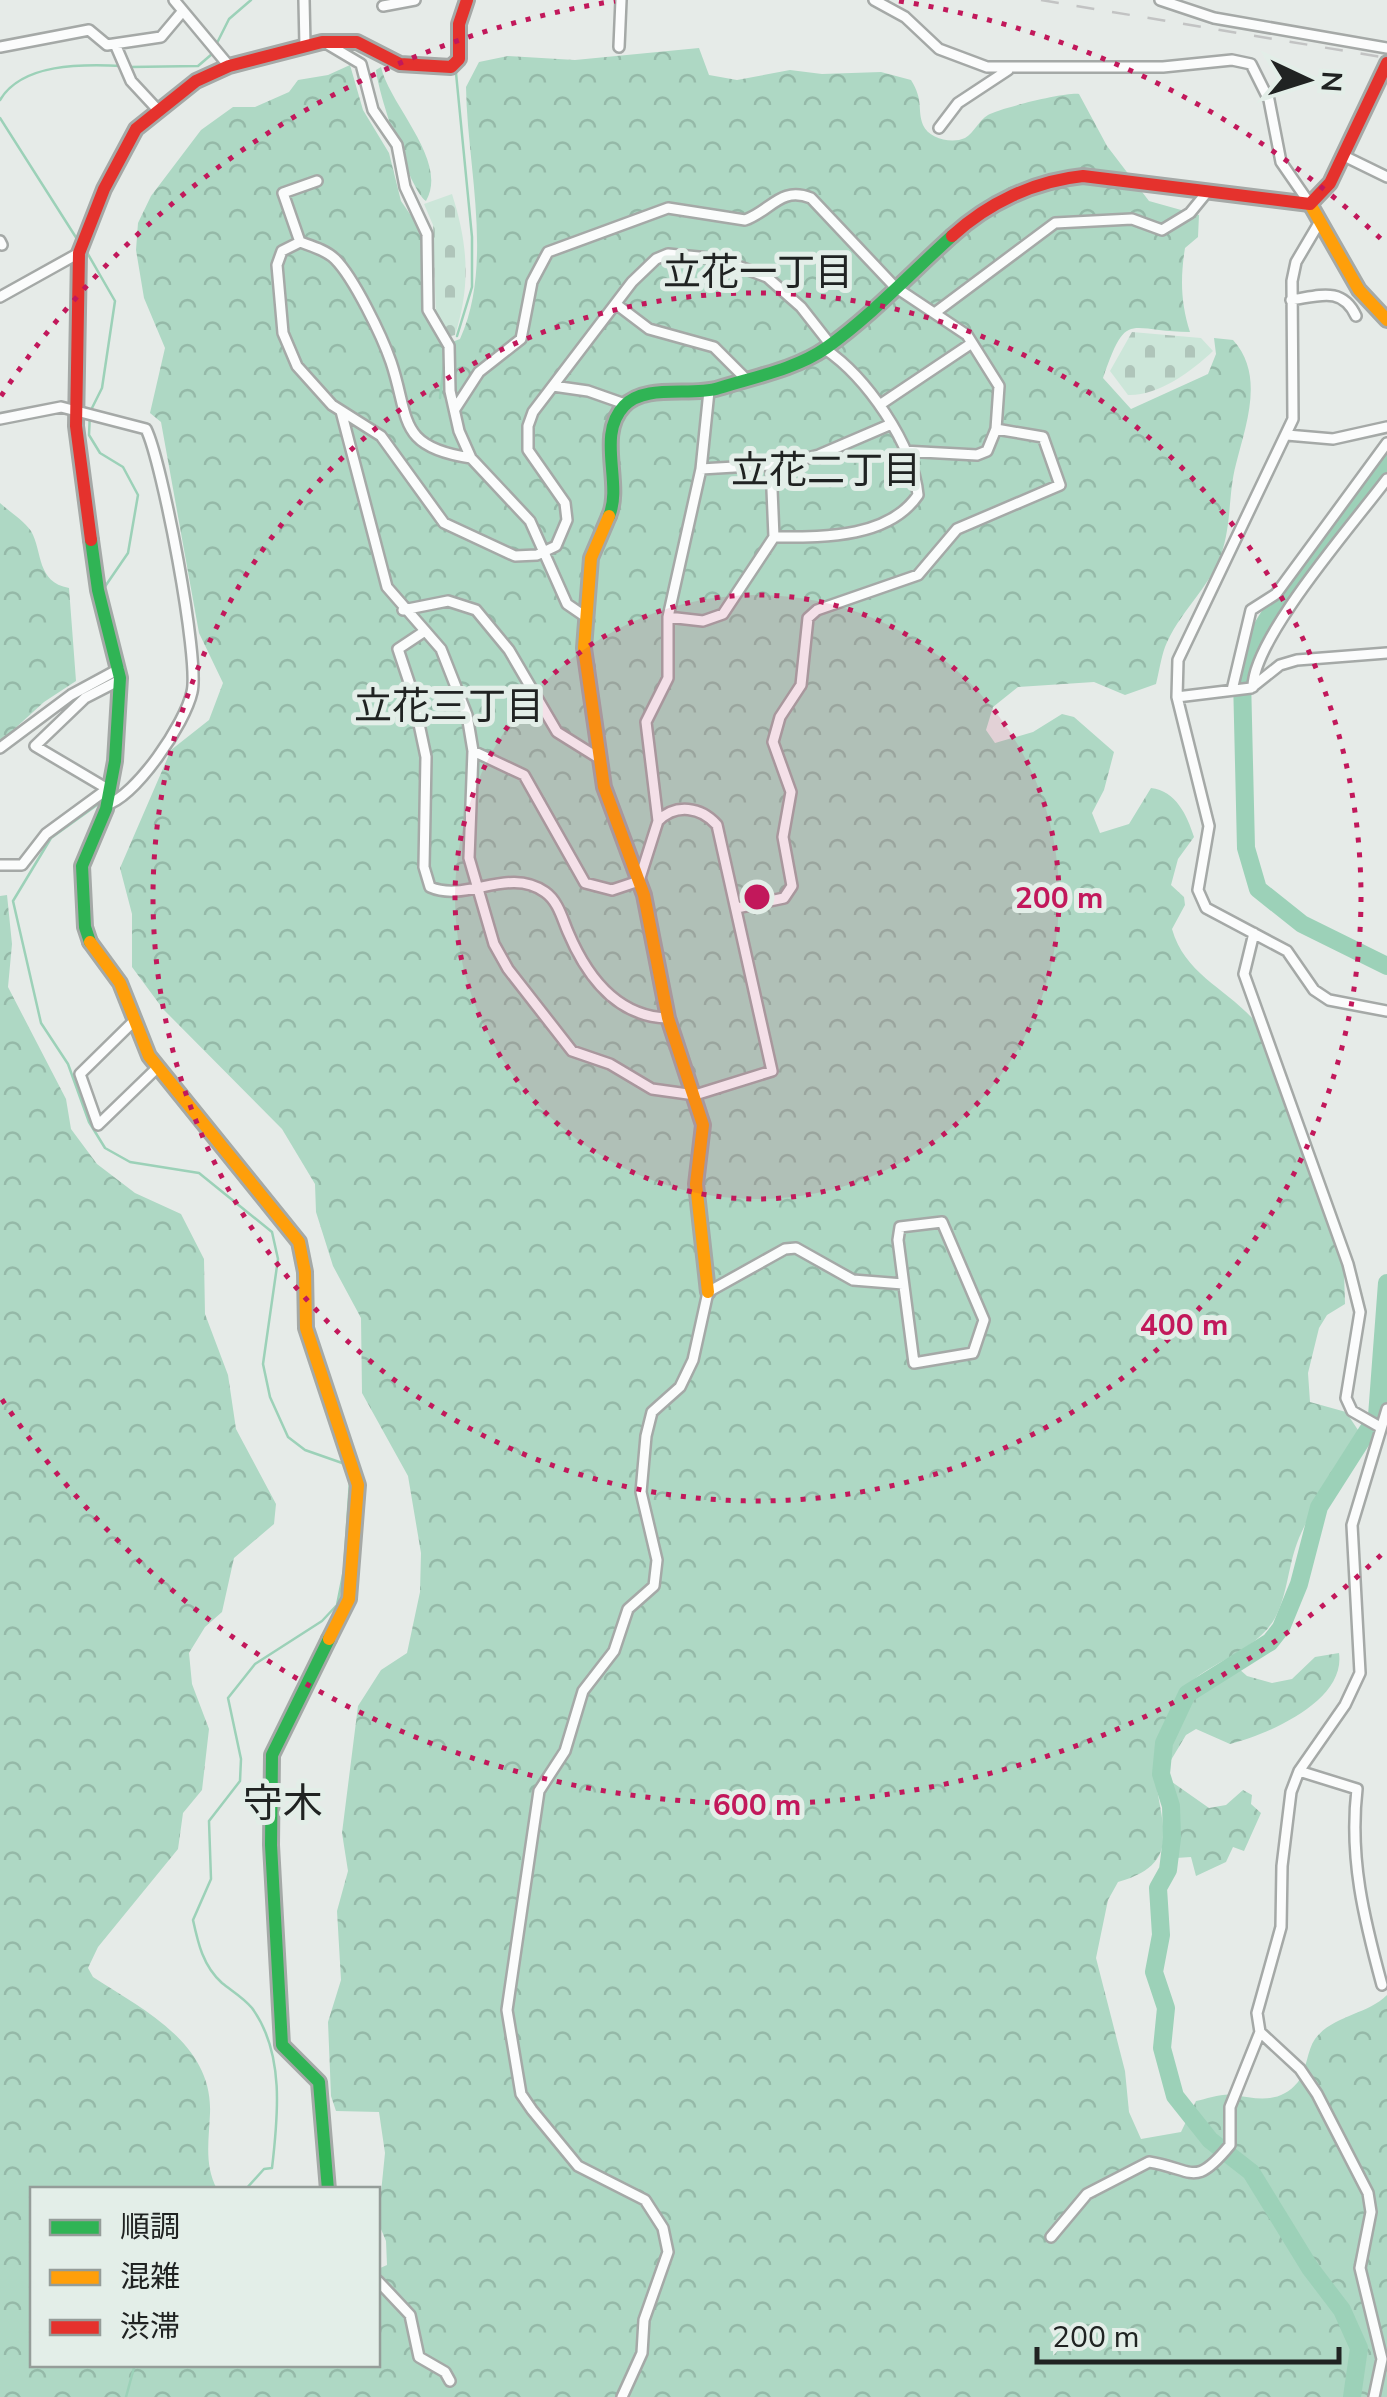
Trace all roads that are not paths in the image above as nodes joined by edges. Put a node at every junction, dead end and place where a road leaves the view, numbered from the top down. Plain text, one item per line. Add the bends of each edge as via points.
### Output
1 (174, 0) edge
2 (304, 0) edge
3 (414, 0) edge
4 (467, 0) edge
5 (621, 0) edge
6 (874, 0) edge
7 (1160, 0) edge
8 (384, 6) dead end
9 (182, 12) junction
10 (322, 42) junction
11 (115, 44) junction
12 (305, 46) junction
13 (0, 47) edge
14 (619, 47) dead end
15 (1387, 48) edge
16 (1387, 63) edge
17 (230, 66) junction
18 (1008, 70) junction
19 (157, 110) junction
20 (939, 128) dead end
21 (1344, 156) junction
22 (1387, 176) edge
23 (316, 181) dead end
24 (1208, 191) junction
25 (1310, 204) junction
26 (1319, 222) junction
27 (300, 242) junction
28 (80, 253) junction
29 (895, 286) junction
30 (0, 296) edge
31 (1291, 300) junction
32 (616, 304) junction
33 (936, 312) junction
34 (1356, 316) dead end
35 (1387, 320) edge
36 (972, 343) junction
37 (827, 346) junction
38 (746, 379) junction
39 (553, 386) junction
40 (709, 391) junction
41 (626, 404) junction
42 (881, 404) junction
43 (455, 409) junction
44 (341, 411) junction
45 (79, 414) junction
46 (0, 419) edge
47 (889, 426) junction
48 (1387, 426) edge
49 (996, 428) junction
50 (1287, 435) junction
51 (1387, 443) edge
52 (903, 451) junction
53 (471, 458) junction
54 (772, 466) junction
55 (700, 469) junction
56 (1387, 479) edge
57 (774, 537) junction
58 (546, 553) junction
59 (403, 610) junction
60 (583, 615) junction
61 (668, 618) junction
62 (426, 631) junction
63 (1387, 654) edge
64 (120, 675) junction
65 (1252, 687) junction
66 (1233, 690) junction
67 (1177, 697) junction
68 (0, 748) edge
69 (473, 751) junction
70 (597, 758) junction
71 (106, 794) junction
72 (658, 821) junction
73 (0, 865) edge
74 (640, 882) junction
75 (478, 886) junction
76 (736, 908) junction
77 (1254, 933) junction
78 (1387, 1011) edge
79 (668, 1018) junction
80 (135, 1020) junction
81 (158, 1067) junction
82 (694, 1095) junction
83 (903, 1284) junction
84 (708, 1292) junction
85 (1387, 1409) edge
86 (1374, 1424) junction
87 (1299, 1771) junction
88 (1382, 1986) dead end
89 (1260, 2032) junction
90 (328, 2187) edge
91 (1052, 2237) dead end
92 (380, 2282) edge
93 (450, 2381) dead end
94 (622, 2397) edge
95 (1374, 2397) edge

1 - 9 street
2 - 12 street
3 - 8 street
4 - 10 street via 454,66 404,64 363,44
5 - 14 street
6 - 18 street via 905,17 939,50
7 - 15 street via 1214,18
9 - 11 street via 161,37
9 - 17 street
10 - 12 street
10 - 43 street via 361,64 372,110 397,145 402,179 428,238 428,310 449,346
11 - 13 street via 104,44 89,30
11 - 19 street via 131,81
12 - 17 street
16 - 21 street
17 - 19 street via 185,87
18 - 20 street via 958,104
18 - 25 street via 1251,64 1269,100 1281,162
19 - 28 street via 136,129 112,172
21 - 22 street
21 - 25 street
23 - 27 street via 283,193
24 - 25 street
24 - 29 street via 1083,176 1052,179 978,212
24 - 33 street via 1190,213 1162,230 1132,218 1055,224
25 - 26 street
26 - 31 street via 1296,262
26 - 35 street via 1359,290
27 - 44 street via 278,260 286,342 309,384
27 - 53 street via 337,261 383,342 399,404 420,440
28 - 30 street
28 - 45 street
29 - 33 street
29 - 37 street
29 - 43 street via 802,194 776,198 745,220 682,208 648,213 548,252 532,282 522,338 479,372
31 - 34 street via 1339,295
31 - 50 street via 1295,403
32 - 37 street via 656,259 693,253 767,277 801,307
32 - 38 street via 649,330 714,347
32 - 39 street
33 - 36 street
36 - 42 street
36 - 49 street via 1000,386
37 - 38 street
37 - 42 street
38 - 40 street
39 - 41 street
39 - 58 street via 527,434 531,457 563,496 567,513 560,541
40 - 41 street via 649,394
40 - 55 street
41 - 60 street via 611,440 614,513 591,558
42 - 47 street
43 - 53 street
44 - 58 street via 380,436 450,528 508,554
44 - 59 street via 384,580
45 - 46 street via 54,407
45 - 64 street via 98,590
45 - 71 street via 149,432 192,640 194,686 175,736 119,799
47 - 52 street
47 - 54 street
48 - 50 street via 1333,439
49 - 52 street via 988,451 977,455
49 - 76 street via 1044,437 1060,485 957,529 918,575 808,618 800,684 773,742 791,792 783,837 792,886 784,898
50 - 67 street via 1186,638
51 - 66 street via 1276,594 1252,610
52 - 57 street via 918,494 900,514 833,536
53 - 58 street via 530,521
54 - 55 street
54 - 57 street
55 - 61 street
56 - 65 street via 1273,632
57 - 61 street via 723,614 704,621
58 - 60 street via 570,609
59 - 62 street
59 - 70 street via 448,600 476,610 510,650 557,732
60 - 70 street
61 - 72 street via 668,678 646,722
62 - 69 street via 449,667
62 - 75 street via 398,650 426,757 425,878 436,890
63 - 65 street via 1297,660
64 - 68 street via 71,695
64 - 71 street via 115,761
64 - 71 street via 35,746
65 - 66 street
66 - 67 street
67 - 77 street via 1209,826 1198,890 1206,908
69 - 74 street via 524,775 584,883 612,890
69 - 75 street via 468,844
70 - 74 street
71 - 73 street via 46,834 22,865
71 - 80 street via 82,866 84,927
72 - 74 street
72 - 76 street via 678,809 710,817 722,838
74 - 79 street
75 - 79 street via 516,881 543,890 615,1002 644,1017
75 - 82 street via 498,954 564,1044 652,1089
76 - 82 street via 772,1071
77 - 78 street via 1288,951 1314,990 1329,1000
77 - 86 street via 1244,974 1360,1312 1346,1398 1352,1411
79 - 82 street
80 - 81 street
80 - 81 street via 80,1074 98,1125
81 - 90 street via 299,1242 306,1328 357,1476 349,1598 274,1748 270,1795 282,2045 319,2082
82 - 84 street via 703,1125 696,1184
83 - 83 street via 914,1363 973,1354 984,1320 942,1222 900,1227
83 - 84 street via 853,1280 796,1248
84 - 94 street via 692,1360 680,1387 652,1412 646,1436 642,1492 657,1560 654,1586 628,1609 614,1651 583,1691 565,1752 539,1791 510,1974 520,2094 578,2166 644,2200 664,2228 668,2252 644,2320 642,2353
85 - 86 street
86 - 87 street via 1352,1525 1360,1673
87 - 88 street via 1357,1789 1356,1886
87 - 89 street via 1286,1821 1281,1927 1257,2013
89 - 91 street via 1230,2107 1230,2144 1211,2167 1195,2174 1149,2162 1086,2194
89 - 95 street via 1317,2094 1368,2193 1360,2268 1382,2359
92 - 93 street via 410,2314 419,2357

